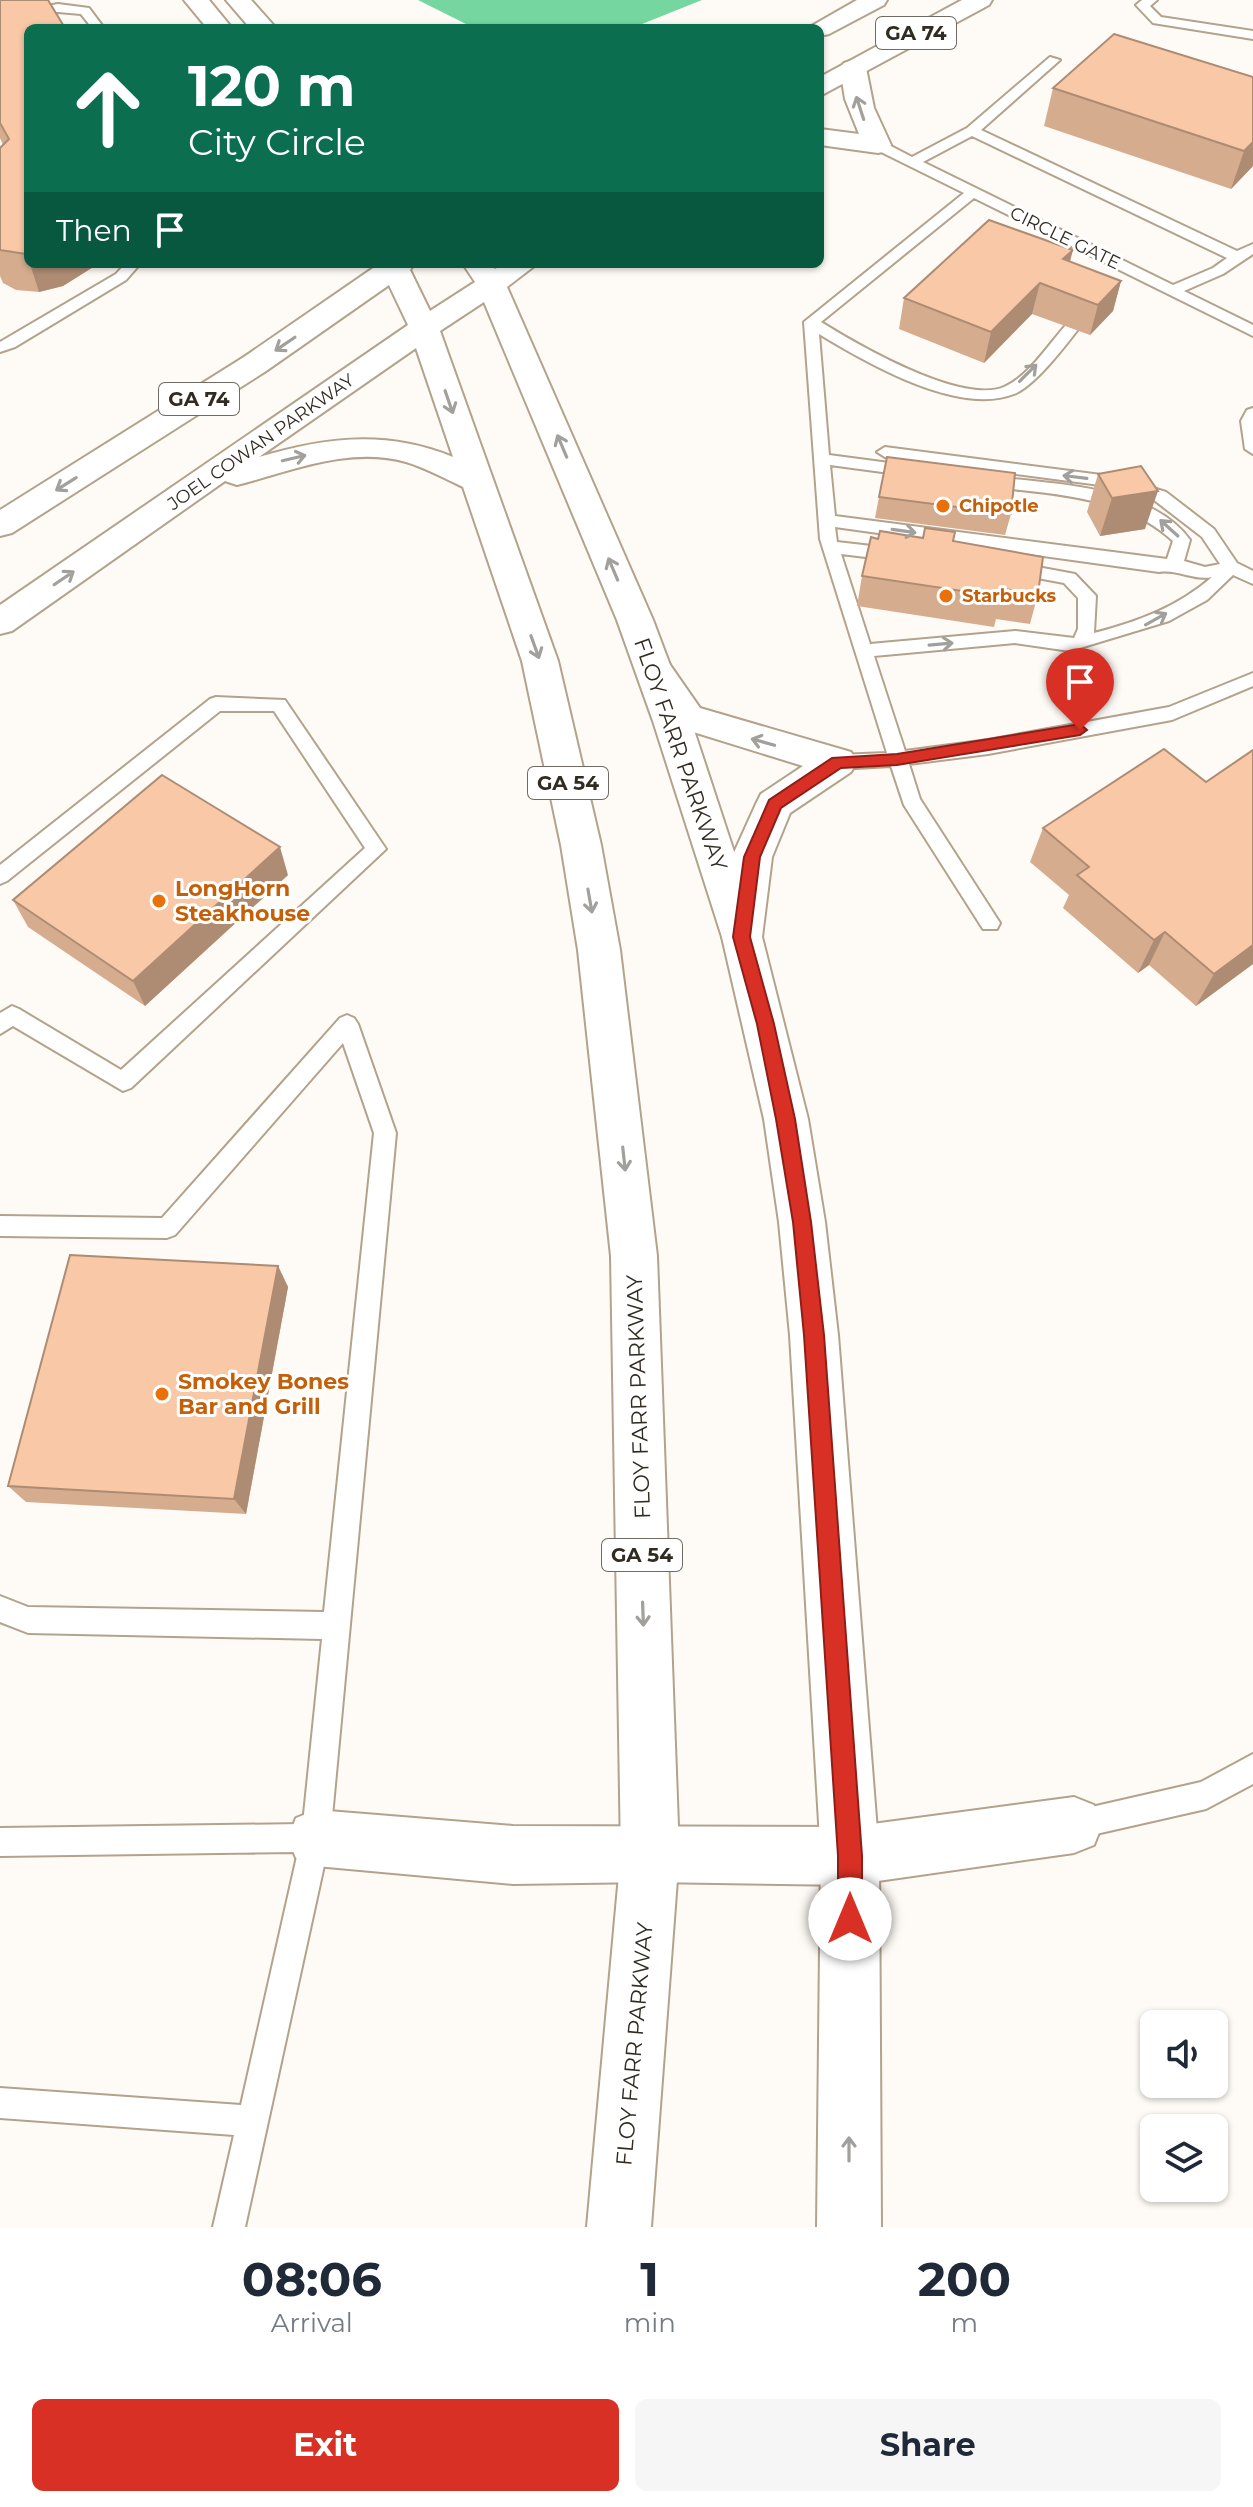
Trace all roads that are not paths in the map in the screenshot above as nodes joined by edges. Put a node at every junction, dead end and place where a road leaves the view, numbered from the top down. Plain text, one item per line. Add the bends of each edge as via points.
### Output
1 (196, 0) edge
2 (238, 0) edge
3 (261, 0) edge
4 (875, 0) edge
5 (980, 0) edge
6 (1151, 0) edge
7 (0, 18) edge
8 (95, 24) edge
9 (217, 24) edge
10 (260, 24) edge
11 (282, 24) edge
12 (824, 27) edge
13 (1253, 35) edge
14 (1054, 60) dead end
15 (853, 68) junction
16 (824, 86) edge
17 (972, 131) junction
18 (824, 138) edge
19 (878, 145) junction
20 (912, 162) junction
21 (973, 192) junction
22 (1253, 248) edge
23 (1237, 257) junction
24 (129, 268) edge
25 (348, 268) edge
26 (392, 268) edge
27 (397, 268) edge
28 (507, 268) edge
29 (484, 274) edge
30 (1172, 291) junction
31 (324, 318) junction
32 (811, 322) junction
33 (424, 328) junction
34 (1071, 328) edge
35 (1253, 331) edge
36 (0, 347) edge
37 (1253, 413) edge
38 (1253, 449) edge
39 (821, 451) junction
40 (476, 480) junction
41 (193, 490) junction
42 (827, 520) junction
43 (0, 525) edge
44 (831, 547) junction
45 (909, 556) edge
46 (1174, 564) junction
47 (986, 565) edge
48 (1231, 567) junction
49 (1253, 578) edge
50 (0, 622) edge
51 (1081, 642) junction
52 (863, 651) junction
53 (650, 662) junction
54 (1253, 679) edge
55 (897, 759) junction
56 (838, 762) junction
57 (0, 876) edge
58 (990, 923) dead end
59 (742, 937) junction
60 (4, 1016) edge
61 (0, 1226) edge
62 (0, 1609) edge
63 (336, 1626) junction
64 (1253, 1768) edge
65 (1074, 1825) joint
66 (316, 1838) junction
67 (0, 1842) edge
68 (650, 1853) junction
69 (850, 1856) junction
70 (0, 2103) edge
71 (253, 2121) junction
72 (229, 2227) edge
73 (619, 2227) edge
74 (849, 2227) edge

1 - 9 main road
2 - 10 main road
3 - 11 main road
4 - 12 main road, GA 74
5 - 15 main road, GA 74
6 - 13 lane via 1142,5 1157,20
7 - 8 lane via 58,8 85,11
14 - 17 lane
15 - 16 main road, GA 74
19 -> 15 main road via 855,94
17 - 20 lane
17 - 23 lane
18 - 19 main road, CIRCLE GATE
19 - 20 lane, CIRCLE GATE
20 - 21 lane, CIRCLE GATE
21 - 30 lane, CIRCLE GATE via 1125,274
21 - 32 lane
22 - 23 lane
23 - 30 lane
24 - 36 lane
25 - 31 main road
26 - 31 main road, GA 74
27 - 33 main road, FLOY FARR PARKWAY / GA 54
28 - 29 main road, JOEL COWAN PARKWAY
29 - 33 main road, JOEL COWAN PARKWAY
53 -> 29 main road, FLOY FARR PARKWAY via 578,483
30 - 35 lane, CIRCLE GATE
31 -> 43 main road, GA 74
32 -> 34 lane via 847,346 924,381 993,395 1012,389
32 - 39 lane
33 -> 40 main road, FLOY FARR PARKWAY / GA 54
33 - 41 main road, JOEL COWAN PARKWAY
37 - 38 lane
39 - 42 lane
46 -> 39 lane via 1182,540 1171,526 1123,501
48 -> 39 lane via 1208,533 1182,512 1160,496 1117,482
41 -> 40 main road via 293,457 354,448 399,450
40 -> 68 main road, FLOY FARR PARKWAY / GA 54 via 540,661 554,719 586,875 614,1065 634,1256
50 -> 41 main road, JOEL COWAN PARKWAY
42 - 44 lane
42 -> 46 lane
44 - 45 lane
44 - 52 lane
46 - 48 lane via 1205,573
47 - 51 lane via 1069,578 1087,596 1087,629
48 - 49 lane
51 -> 48 lane via 1143,626 1217,585
52 -> 51 lane via 1015,637
52 - 55 lane
56 -> 53 main road via 687,717
53 - 59 main road, FLOY FARR PARKWAY
54 - 55 lane via 1172,713
55 - 56 lane
55 - 58 lane via 911,800
56 - 59 main road via 775,804 752,857
57 - 60 lane via 216,704 279,705 376,849 123,1082
59 - 69 main road, FLOY FARR PARKWAY via 783,1105 802,1222
61 - 63 lane via 167,1228 347,1024 385,1133
62 - 63 lane via 28,1620
63 - 66 lane
64 - 65 lane via 1206,1795
65 - 69 main road
66 - 67 lane
66 - 68 main road via 513,1855
66 - 71 lane
68 - 69 main road
68 - 73 main road, FLOY FARR PARKWAY / GA 54
74 -> 69 main road, FLOY FARR PARKWAY
70 - 71 lane
71 - 72 lane

